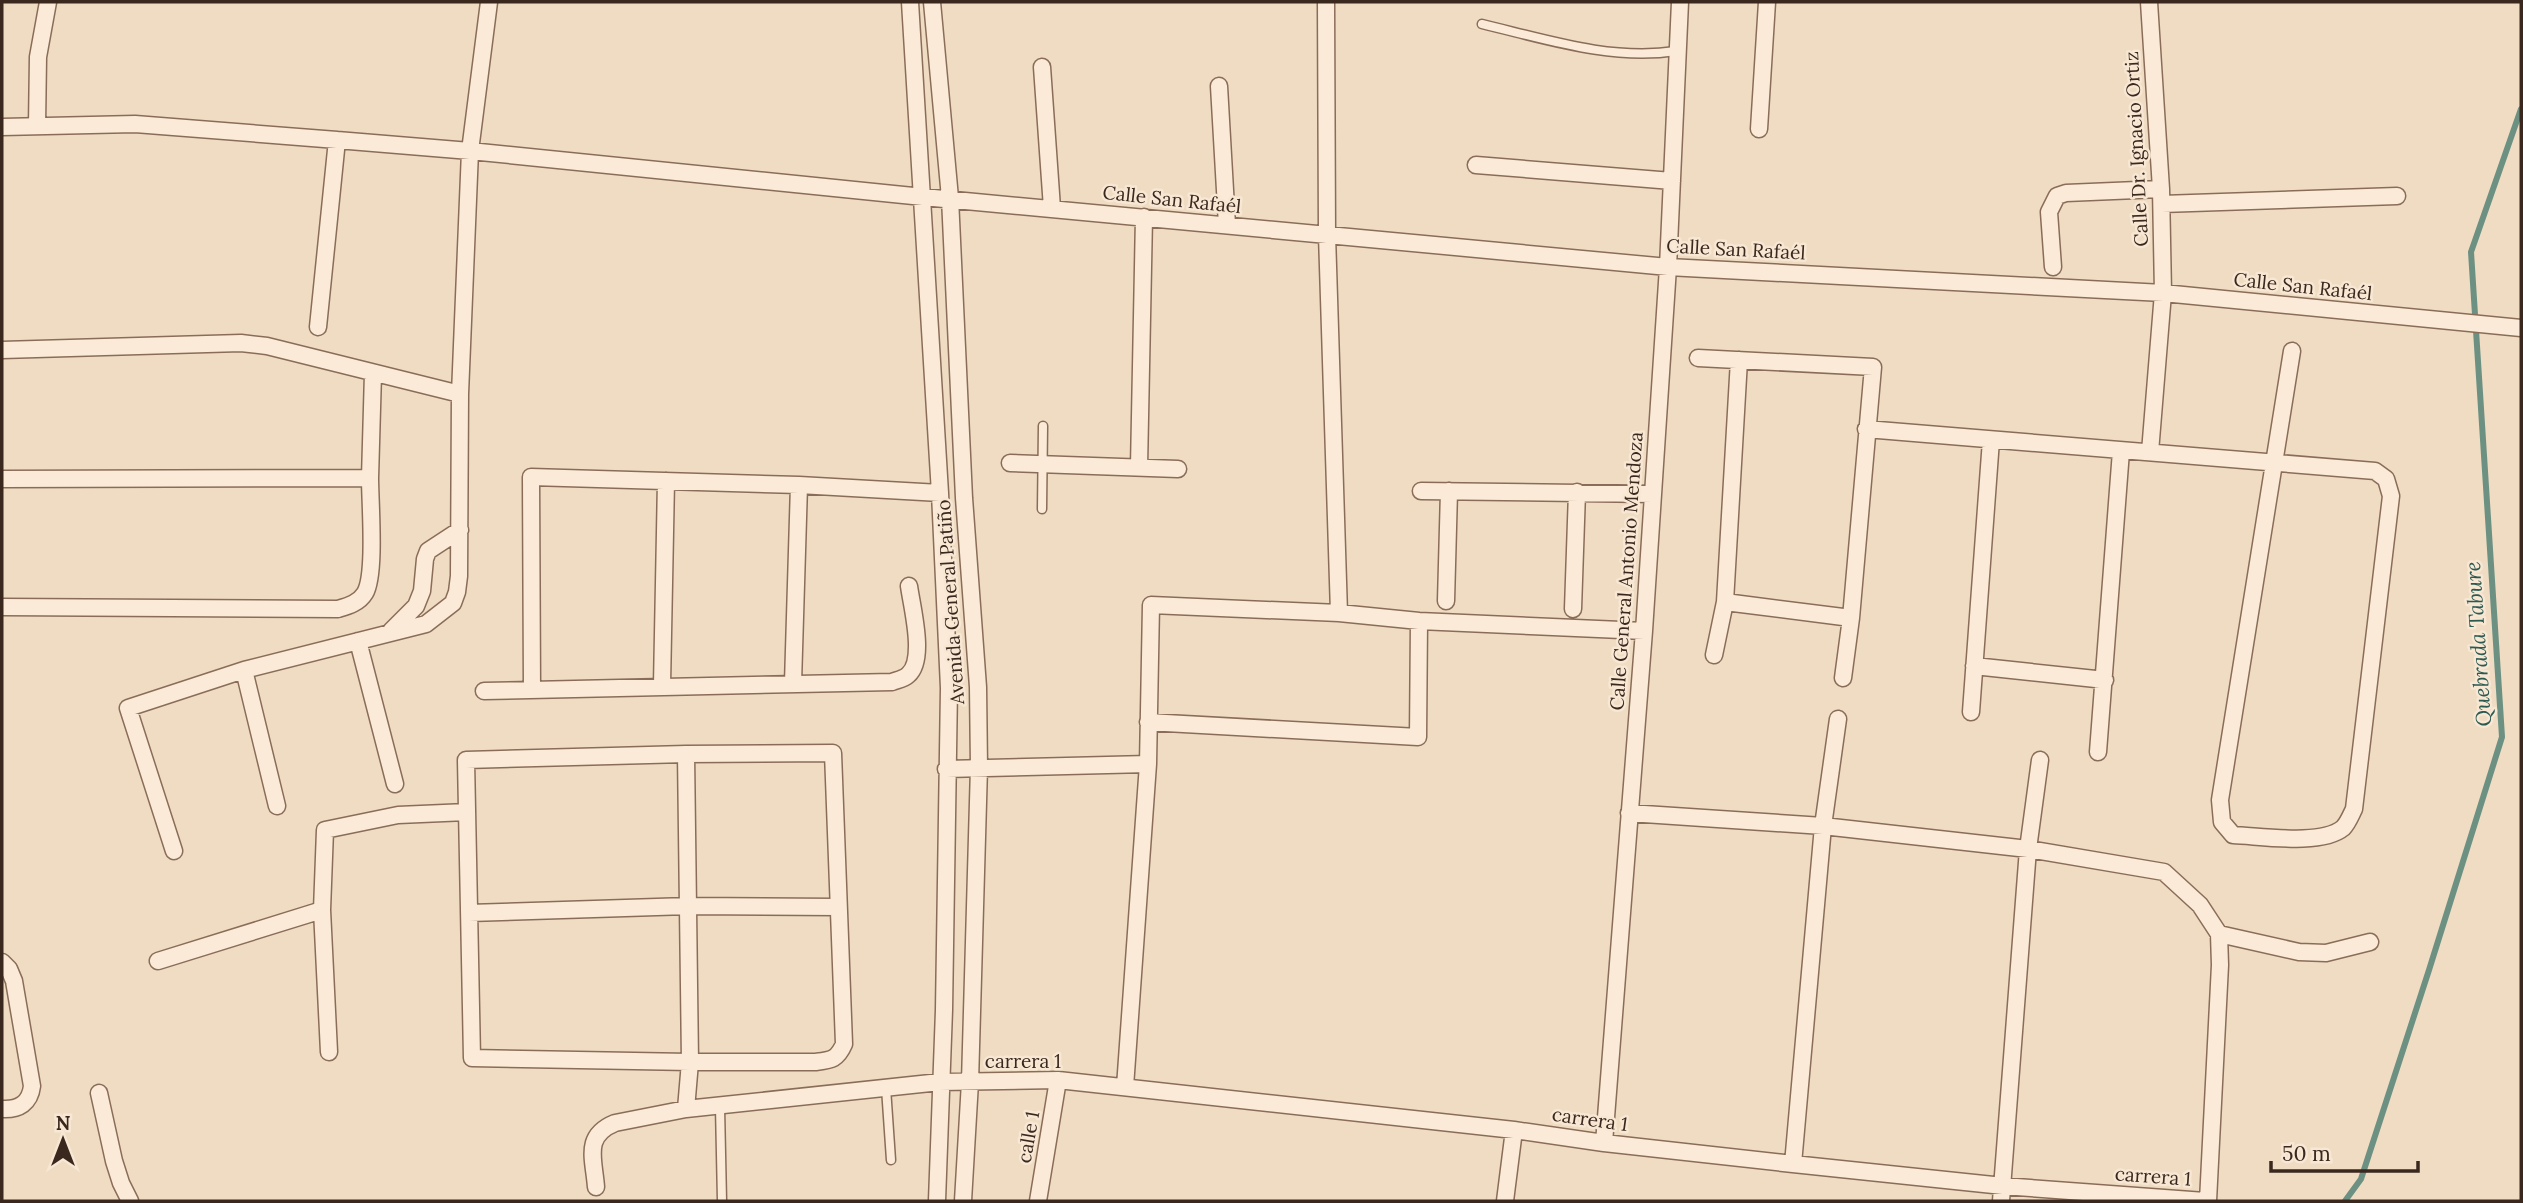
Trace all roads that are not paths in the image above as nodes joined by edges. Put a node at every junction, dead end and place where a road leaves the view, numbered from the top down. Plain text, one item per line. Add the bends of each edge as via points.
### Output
1 (48, 2) edge
2 (489, 2) edge
3 (910, 2) edge
4 (932, 2) edge
5 (1326, 2) edge
6 (1680, 2) edge
7 (1768, 2) edge
8 (2149, 2) edge
9 (1482, 24) dead end
10 (1676, 51) junction
11 (1042, 66) dead end
12 (1219, 86) dead end
13 (2, 127) edge
14 (37, 127) junction
15 (1759, 129) dead end
16 (337, 140) junction
17 (470, 151) junction
18 (1476, 165) dead end
19 (1672, 181) junction
20 (2161, 196) junction
21 (2397, 196) dead end
22 (923, 197) junction
23 (950, 198) junction
24 (1052, 208) junction
25 (1144, 217) junction
26 (1227, 225) junction
27 (1327, 235) junction
28 (1668, 267) junction
29 (2053, 267) dead end
30 (2163, 293) junction
31 (318, 327) dead end
32 (2521, 328) edge
33 (2, 350) edge
34 (2292, 351) dead end
35 (1698, 358) dead end
36 (1740, 360) junction
37 (373, 373) junction
38 (460, 394) junction
39 (1043, 426) dead end
40 (1866, 429) junction
41 (1991, 440) junction
42 (2122, 451) junction
43 (2150, 452) junction
44 (1010, 463) dead end
45 (2273, 464) junction
46 (1042, 465) junction
47 (1139, 467) junction
48 (1178, 468) dead end
49 (369, 478) junction
50 (2, 480) edge
51 (666, 481) junction
52 (799, 485) junction
53 (1421, 491) dead end
54 (1450, 491) junction
55 (1577, 492) junction
56 (940, 493) junction
57 (1653, 494) junction
58 (1042, 509) dead end
59 (460, 530) junction
60 (909, 586) dead end
61 (1446, 601) dead end
62 (1725, 602) junction
63 (2, 607) edge
64 (1573, 609) dead end
65 (1339, 613) junction
66 (1851, 618) junction
67 (1419, 621) junction
68 (1644, 631) junction
69 (390, 632) junction
70 (358, 641) junction
71 (1714, 655) dead end
72 (1974, 666) junction
73 (244, 670) junction
74 (1843, 678) dead end
75 (2105, 680) junction
76 (793, 683) junction
77 (662, 685) junction
78 (533, 689) junction
79 (484, 691) dead end
80 (1971, 712) dead end
81 (1838, 719) dead end
82 (1148, 722) junction
83 (2098, 752) dead end
84 (686, 754) junction
85 (2040, 760) dead end
86 (1148, 764) junction
87 (979, 767) junction
88 (946, 769) junction
89 (394, 784) dead end
90 (277, 806) dead end
91 (467, 811) junction
92 (1629, 813) junction
93 (1822, 826) junction
94 (2028, 849) junction
95 (174, 851) dead end
96 (688, 906) junction
97 (838, 907) junction
98 (322, 910) junction
99 (469, 913) junction
100 (2219, 934) junction
101 (2370, 942) dead end
102 (158, 961) dead end
103 (2, 962) edge
104 (329, 1052) dead end
105 (690, 1062) junction
106 (1059, 1080) junction
107 (940, 1082) junction
108 (970, 1082) junction
109 (1125, 1087) junction
110 (886, 1088) junction
111 (99, 1093) dead end
112 (720, 1107) junction
113 (2, 1109) edge
114 (686, 1109) junction
115 (1514, 1130) junction
116 (1604, 1143) junction
117 (891, 1160) dead end
118 (1793, 1164) junction
119 (596, 1187) dead end
120 (2002, 1193) edge
121 (130, 1201) edge
122 (722, 1201) edge
123 (937, 1201) edge
124 (964, 1201) edge
125 (1038, 1201) edge
126 (1505, 1201) edge
127 (2207, 1201) edge

1 - 14 street via 38,57
2 - 17 street
3 - 22 street, Avenida General Patiño
4 - 23 street, Avenida General Patiño
5 - 27 street
6 - 10 street, Calle General Antonio Mendoza
7 - 15 street
8 - 20 street, Calle Dr. Ignacio Ortiz
9 - 10 lane via 1579,47 1640,54
10 - 19 street, Calle General Antonio Mendoza
11 - 24 street
12 - 26 street
13 - 14 street, Calle San Rafaél
14 - 16 street, Calle San Rafaél via 135,124
16 - 17 street, Calle San Rafaél
16 - 31 street
17 - 22 street, Calle San Rafaél
17 - 38 street
18 - 19 street
19 - 28 street, Calle General Antonio Mendoza
20 - 21 street
20 - 29 street via 2057,196 2049,212
20 - 30 street, Calle Dr. Ignacio Ortiz
22 - 23 street, Calle San Rafaél
22 - 56 street, Avenida General Patiño
23 - 24 street, Calle San Rafaél
23 - 87 street, Avenida General Patiño
24 - 25 street, Calle San Rafaél
25 - 26 street, Calle San Rafaél
25 - 47 street
26 - 27 street, Calle San Rafaél
27 - 28 street, Calle San Rafaél
27 - 65 street
28 - 30 street, Calle San Rafaél
28 - 57 street, Calle General Antonio Mendoza
30 - 32 street, Calle San Rafaél
30 - 43 street, Calle Dr. Ignacio Ortiz
33 - 37 street via 241,343
34 - 45 street
35 - 36 street
36 - 40 street via 1872,367
36 - 62 street
37 - 38 street
37 - 49 street
38 - 59 street
39 - 46 lane
40 - 41 street
40 - 66 street
41 - 42 street
41 - 72 street
42 - 43 street
42 - 75 street
43 - 45 street
44 - 46 street
45 - 45 street via 2375,471 2386,479 2391,496 2354,809 2346,826 2331,835 2308,838 2233,835 2222,822 2220,800
46 - 47 street
46 - 58 lane
47 - 48 street
49 - 50 street
49 - 63 street via 370,577 365,594 354,604 338,609
51 - 52 street
51 - 77 street
51 - 78 street via 531,477
52 - 56 street
52 - 76 street
53 - 54 street
54 - 55 street
54 - 61 street
55 - 57 street
55 - 64 street
56 - 88 street, Avenida General Patiño via 949,688
57 - 68 street, Calle General Antonio Mendoza
59 - 69 street via 428,551 416,606
59 - 69 street via 453,603 426,624
60 - 76 street via 918,652 907,677 892,682
62 - 66 street
62 - 71 street
65 - 67 street
65 - 82 street via 1151,605
66 - 74 street
67 - 68 street
67 - 82 street via 1418,737
68 - 92 street, Calle General Antonio Mendoza
69 - 70 street
70 - 73 street
70 - 89 street
72 - 75 street
72 - 80 street
73 - 90 street
73 - 95 street via 128,708
75 - 83 street
76 - 77 street
77 - 78 street
78 - 79 street
81 - 93 street
82 - 86 street
84 - 91 street via 466,760
84 - 96 street
84 - 97 street via 833,753
85 - 94 street
86 - 87 street
86 - 109 street
87 - 88 street
87 - 108 street, Avenida General Patiño
88 - 107 street, Avenida General Patiño
91 - 98 street via 398,815 325,830
91 - 99 street
92 - 93 street
92 - 116 street, Calle General Antonio Mendoza
93 - 94 street
93 - 118 street
94 - 100 street via 2164,872 2200,905
94 - 120 street
96 - 97 street
96 - 99 street
96 - 105 street
97 - 105 street via 844,1044 839,1056 815,1062
98 - 102 street
98 - 104 street
99 - 105 street via 472,1058
100 - 101 street via 2299,952 2326,953
100 - 127 street
103 - 113 street via 14,981 32,1086 24,1104
105 - 114 street
106 - 108 street, carrera 1
106 - 109 street, carrera 1
106 - 125 street, calle 1
107 - 108 street, carrera 1
107 - 110 street, carrera 1
107 - 123 street, Avenida General Patiño
108 - 124 street, Avenida General Patiño
109 - 115 street, carrera 1
110 - 112 street, carrera 1
110 - 117 lane
111 - 121 street via 114,1161
112 - 114 street, carrera 1
112 - 122 lane
114 - 119 street, carrera 1 via 603,1127 592,1144
115 - 116 street, carrera 1
115 - 126 street
116 - 118 street, carrera 1
118 - 120 street, carrera 1
120 - 127 street, carrera 1

